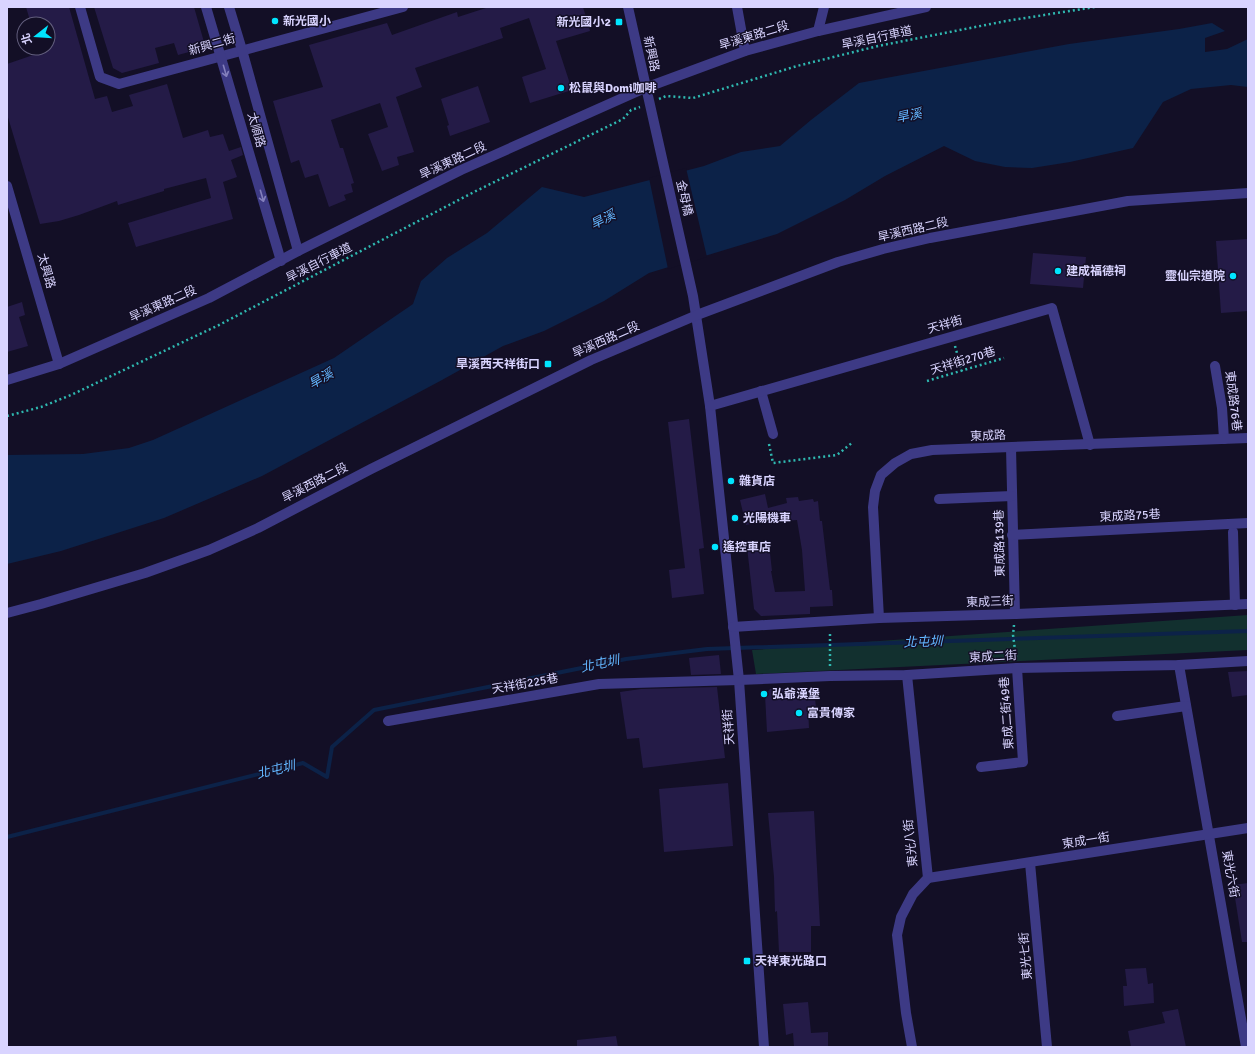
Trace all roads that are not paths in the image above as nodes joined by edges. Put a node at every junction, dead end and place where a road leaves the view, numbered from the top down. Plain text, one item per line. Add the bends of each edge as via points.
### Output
1 (80, 7) edge
2 (206, 7) edge
3 (229, 7) edge
4 (403, 7) edge
5 (628, 7) edge
6 (737, 7) edge
7 (824, 7) edge
8 (926, 7) edge
9 (818, 31) junction
10 (242, 50) junction
11 (745, 51) junction
12 (221, 56) junction
13 (645, 88) junction
14 (650, 106) joint
15 (7, 186) edge
16 (1248, 193) edge
17 (298, 251) junction
18 (281, 261) junction
19 (693, 296) joint
20 (697, 315) junction
21 (59, 364) junction
22 (1215, 366) dead end
23 (7, 380) edge
24 (761, 391) junction
25 (710, 406) junction
26 (773, 434) road end
27 (1248, 438) edge
28 (1224, 439) junction
29 (1090, 444) junction
30 (1011, 448) junction
31 (1012, 496) junction
32 (939, 499) dead end
33 (1248, 523) edge
34 (1233, 532) dead end
35 (1012, 535) junction
36 (1248, 604) edge
37 (1235, 605) junction
38 (7, 613) edge
39 (1015, 614) junction
40 (879, 618) junction
41 (733, 627) junction
42 (1248, 661) edge
43 (1179, 665) junction
44 (1017, 668) junction
45 (908, 675) junction
46 (739, 680) junction
47 (1186, 706) junction
48 (1117, 716) dead end
49 (388, 721) dead end
50 (981, 767) dead end
51 (1248, 828) edge
52 (1210, 834) junction
53 (1030, 863) junction
54 (928, 878) junction
55 (764, 1047) edge
56 (912, 1047) edge
57 (1047, 1047) edge
58 (1246, 1047) edge

1 - 12 street, 新興二街 via 100,77 119,84
2 - 12 street, 太順路
3 - 10 street, 太順路
4 - 10 street, 新興二街
5 - 13 street, 新興路
6 - 11 street
7 - 9 street
8 - 9 street, 旱溪東路二段
9 - 11 street, 旱溪東路二段
10 - 12 street, 新興二街
10 - 17 street, 太順路
11 - 13 street, 旱溪東路二段
12 -> 18 street, 太順路
13 - 14 street, 新興路
13 - 17 street, 旱溪東路二段 via 461,170
14 - 19 street, 金母橋
15 - 21 street, 太興路
16 - 20 street, 旱溪西路二段 via 1128,201 930,238 838,262
17 - 18 street, 旱溪東路二段
18 - 21 street, 旱溪東路二段 via 209,298
19 - 20 street, 天祥街
20 - 25 street, 天祥街
20 - 38 street, 旱溪西路二段 via 591,360 258,528 209,550 138,576
21 - 23 street, 旱溪東路二段
22 - 28 street, 東成路76巷
24 - 25 street, 天祥街
24 - 26 street
24 - 29 street, 天祥街 via 1052,308
25 - 41 street, 天祥街
27 - 28 street, 東成路
28 - 29 street, 東成路
29 - 30 street, 東成路
30 - 31 street, 東成路139巷
30 - 40 street, 東成路 via 932,450 911,454 881,475 873,507
31 - 32 street, 東成路139巷
31 - 35 street, 東成路139巷
33 - 35 street, 東成路75巷
34 - 37 street
35 - 39 street, 東成路139巷
36 - 37 street, 東成三街
37 - 39 street, 東成三街
39 - 40 street, 東成三街
40 - 41 street, 東成三街
41 - 46 street, 天祥街
42 - 43 street, 東成二街
43 - 44 street, 東成二街
43 - 47 street, 東光六街
44 - 45 street, 東成二街
44 - 50 street, 東成二街49巷 via 1024,762
45 - 46 street, 東成二街
45 - 54 street, 東光八街
46 - 49 street, 天祥街225巷 via 599,684
46 - 55 street, 天祥街
47 - 48 street
47 - 52 street, 東光六街
51 - 52 street, 東成一街
52 - 53 street, 東成一街
52 - 58 street, 東光六街
53 - 54 street, 東成一街
53 - 57 street, 東光七街
54 - 56 street, 東光八街 via 912,894 901,917 897,935

